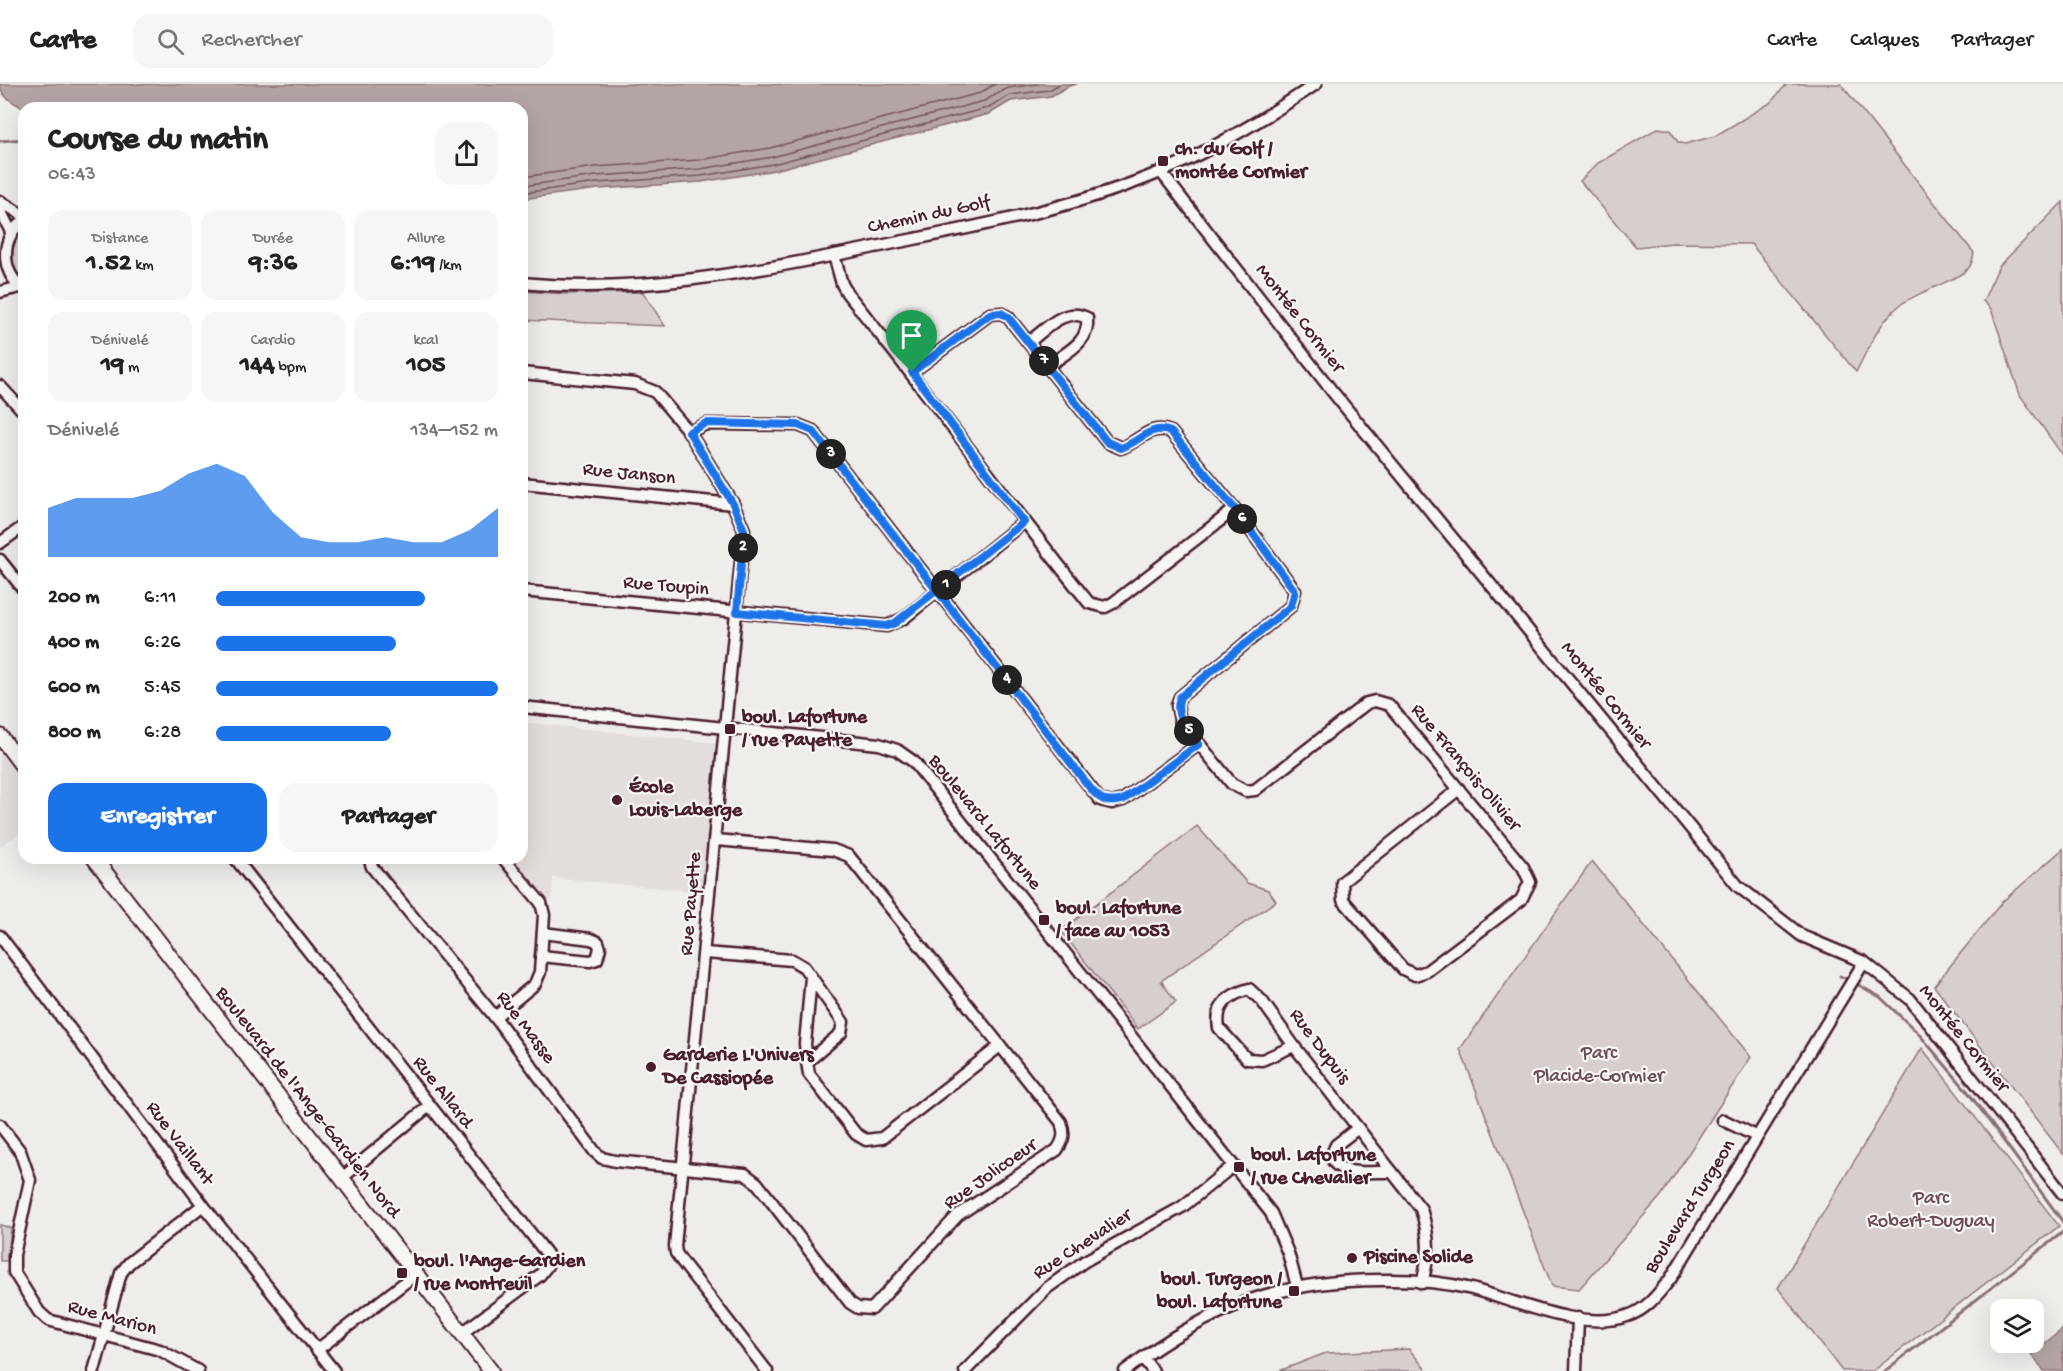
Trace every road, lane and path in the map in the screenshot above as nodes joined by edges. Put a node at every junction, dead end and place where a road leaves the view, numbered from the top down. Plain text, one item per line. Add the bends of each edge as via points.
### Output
1 (1316, 84) edge
2 (1161, 172) junction
3 (0, 201) edge
4 (0, 210) edge
5 (18, 212) edge
6 (18, 226) edge
7 (11, 232) junction
8 (834, 255) junction
9 (5, 267) junction
10 (0, 279) edge
11 (18, 283) edge
12 (528, 284) edge
13 (18, 289) edge
14 (0, 292) edge
15 (1029, 342) junction
16 (1048, 366) junction
17 (912, 372) junction
18 (528, 374) edge
19 (0, 386) edge
20 (18, 406) edge
21 (689, 432) junction
22 (528, 484) edge
23 (733, 504) junction
24 (1235, 509) junction
25 (1024, 522) junction
26 (18, 530) edge
27 (0, 543) edge
28 (0, 560) edge
29 (18, 582) edge
30 (528, 592) edge
31 (938, 592) junction
32 (737, 612) junction
33 (528, 708) edge
34 (726, 728) junction
35 (0, 736) edge
36 (1199, 744) junction
37 (18, 760) edge
38 (1459, 789) junction
39 (716, 840) junction
40 (99, 864) edge
41 (240, 864) edge
42 (371, 864) edge
43 (508, 864) edge
44 (543, 933) junction
45 (0, 936) edge
46 (705, 952) junction
47 (541, 956) junction
48 (1864, 962) junction
49 (811, 977) junction
50 (495, 1017) junction
51 (1000, 1046) junction
52 (1294, 1046) junction
53 (807, 1062) junction
54 (429, 1107) junction
55 (1723, 1120) dead end
56 (0, 1125) edge
57 (1358, 1128) junction
58 (1756, 1136) junction
59 (1233, 1166) junction
60 (682, 1168) junction
61 (1392, 1172) junction
62 (342, 1178) junction
63 (2063, 1194) edge
64 (203, 1205) junction
65 (416, 1274) junction
66 (1422, 1282) junction
67 (1297, 1286) junction
68 (1578, 1318) junction
69 (462, 1333) junction
70 (104, 1335) junction
71 (317, 1350) junction
72 (1143, 1358) junction
73 (94, 1371) edge
74 (198, 1371) edge
75 (334, 1371) edge
76 (491, 1371) edge
77 (767, 1371) edge
78 (965, 1371) edge
79 (1125, 1371) edge
80 (1153, 1371) edge
81 (1576, 1371) edge

1 - 2 street, Chemin du Golf via 1234,136
2 - 8 street, Chemin du Golf via 1044,210
2 - 48 street, Montée Cormier via 1332,391 1738,886 1802,936
3 - 5 street
4 - 7 street
6 - 7 street
7 - 9 street via 4,249
8 - 12 street, Chemin du Golf via 662,284
8 - 17 street via 840,280 848,293
9 - 10 street
9 - 11 street
13 - 14 street
15 - 16 street, Rue François-Olivier
15 - 16 street via 1066,315 1077,313 1087,318 1086,337
15 - 17 street, Rue François-Olivier via 1008,317 990,314
16 - 24 street, Rue François-Olivier via 1107,442 1121,448 1154,429 1171,432
17 - 25 street
18 - 21 street, Rue Payette via 645,386 655,392
19 - 20 street
21 - 23 street, Rue Payette
21 - 31 street via 706,423 798,425 813,431
22 - 23 street, Rue Janson
23 - 32 street, Rue Payette via 744,530
24 - 25 street via 1105,606 1089,603
24 - 36 street, Rue François-Olivier via 1291,583 1294,599 1291,606 1180,697 1179,720
25 - 31 street, Rue Toupin
26 - 27 street
28 - 29 street
30 - 32 street, Rue Toupin
31 - 32 street, Rue Toupin via 887,626
31 - 36 street via 1100,800 1123,800
32 - 34 street, Rue Payette
33 - 34 street, Boulevard Lafortune
34 - 39 street, Rue Payette
34 - 59 street, Boulevard Lafortune via 879,744 914,762
35 - 37 main road
36 - 38 street, Rue François-Olivier via 1232,784 1246,791 1255,790 1367,703 1375,701 1389,705
38 - 38 street, Rue François-Olivier via 1523,867 1530,882 1521,900 1428,971 1415,975 1403,969 1343,900 1342,882
39 - 46 street, Rue Payette
39 - 51 street, Rue Jolicoeur via 833,850 849,856
40 - 62 main road, Boulevard de l'Ange-Gardien Nord
41 - 54 street, Rue Allard
42 - 50 street, Rue Masse
43 - 44 street via 541,903
44 - 47 street
44 - 47 street via 591,939 600,948 597,959 590,962
45 - 64 street, Rue Vaillant
46 - 49 street via 792,960
46 - 60 street, Rue Payette
47 - 50 street via 535,984
48 - 58 street, Boulevard Turgeon
48 - 63 street, Montée Cormier via 1916,1005
49 - 53 street
49 - 53 street via 843,1026 841,1033
50 - 60 street, Rue Masse via 595,1152 615,1161
51 - 53 street via 873,1141 856,1134 809,1074
51 - 60 street, Rue Jolicoeur via 1061,1122 1064,1140 1057,1150 958,1215 872,1309 858,1308 850,1302 752,1178
52 - 52 street, Rue Dupuis via 1254,1061 1247,1059 1219,1029 1219,1009 1226,999 1249,989
52 - 57 street, Rue Dupuis
54 - 62 street
54 - 69 street, Rue Allard via 547,1254 547,1266 540,1275
55 - 58 street
56 - 70 street, Rue Marion via 20,1151 30,1180 14,1255 18,1281 48,1320
57 - 61 street, Rue Dupuis
57 - 61 street via 1336,1145 1331,1156 1333,1163 1340,1169
58 - 68 street, Boulevard Turgeon via 1657,1297 1627,1317 1599,1321
59 - 67 street, Boulevard Lafortune via 1271,1213
59 - 78 street, Rue Chevalier via 1182,1207 1047,1287
60 - 77 street, Rue Payette via 676,1253
61 - 66 street, Rue Dupuis via 1421,1209 1428,1233 1429,1255
62 - 65 main road, Boulevard de l'Ange-Gardien Nord
64 - 70 street via 121,1273
64 - 71 street, Rue Vaillant
65 - 69 main road, Boulevard de l'Ange-Gardien Nord
65 - 71 street
66 - 67 street, Boulevard Turgeon via 1390,1280
66 - 68 street, Boulevard Turgeon via 1469,1288
67 - 72 street, Boulevard Turgeon via 1224,1308
68 - 81 street
69 - 76 main road, Boulevard de l'Ange-Gardien Nord
70 - 73 street
70 - 74 street, Rue Marion via 160,1350
71 - 75 street, Rue Vaillant
72 - 79 street, Boulevard Turgeon
72 - 80 street

